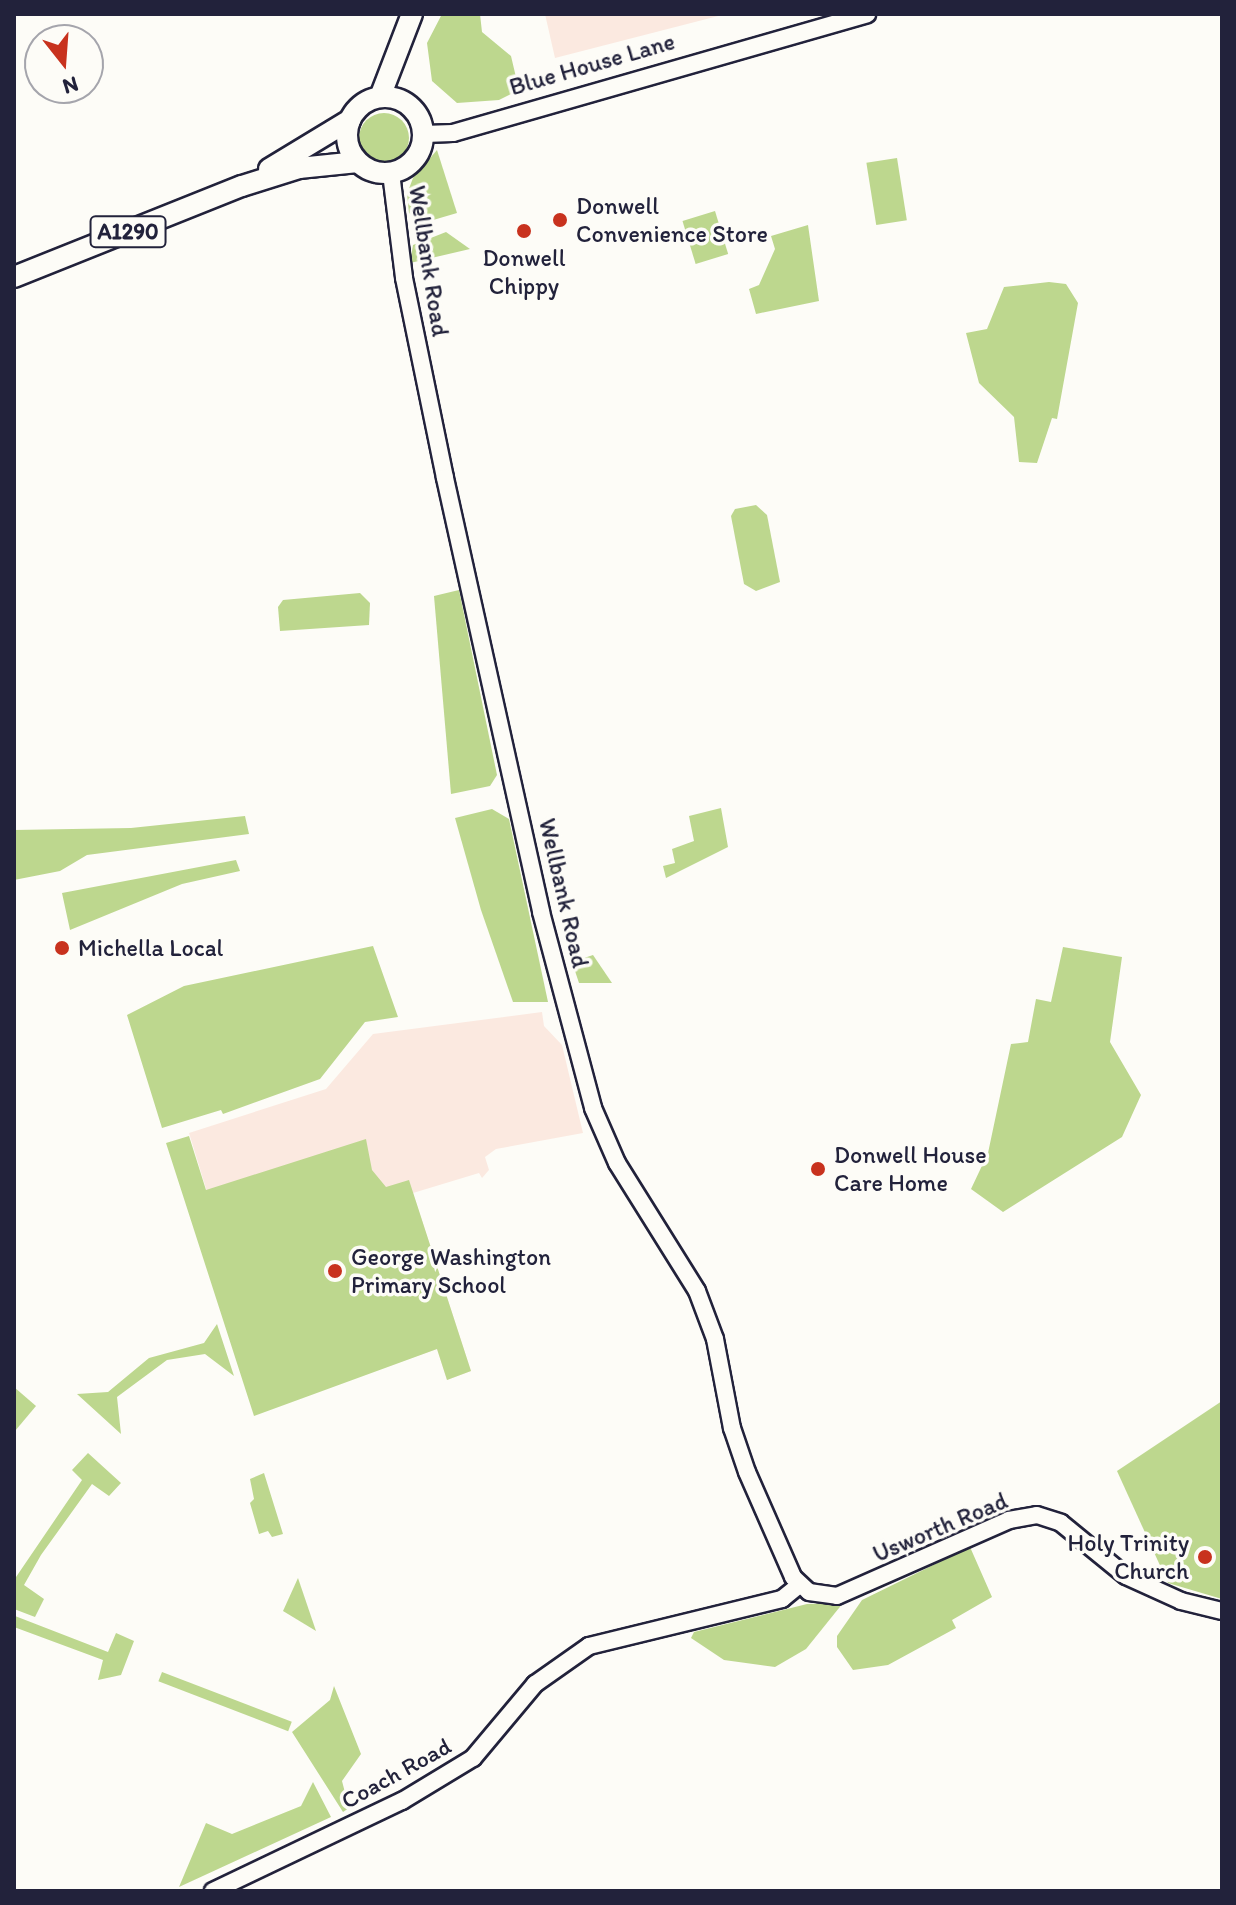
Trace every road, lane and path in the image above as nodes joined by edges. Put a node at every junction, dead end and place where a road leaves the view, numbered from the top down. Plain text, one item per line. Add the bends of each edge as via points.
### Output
1 (412, 14) edge
2 (867, 14) edge
3 (380, 97) junction
4 (350, 120) junction
5 (424, 134) junction
6 (358, 162) junction
7 (391, 173) junction
8 (242, 186) junction
9 (14, 277) edge
10 (799, 1585) junction
11 (1222, 1611) edge
12 (213, 1891) edge

1 - 3 main road
2 - 5 street, Blue House Lane via 453,133
3 - 4 main road, A1290 via 368,100
3 - 5 main road via 406,102 416,111
4 - 6 main road via 347,138
4 - 8 main road, A1290
5 - 7 main road via 411,164
6 - 7 main road, A1290
6 - 8 main road, A1290 via 299,168
7 - 10 street, Wellbank Road via 404,278 445,478 541,912 593,1108 617,1163 697,1291 715,1339 732,1428 747,1472
8 - 9 main road, A1290
10 - 11 street, Usworth Road via 837,1596 1009,1520 1037,1515 1061,1523 1126,1576 1181,1601
10 - 12 street, Coach Road via 782,1599 589,1646 535,1684 473,1758 402,1801

